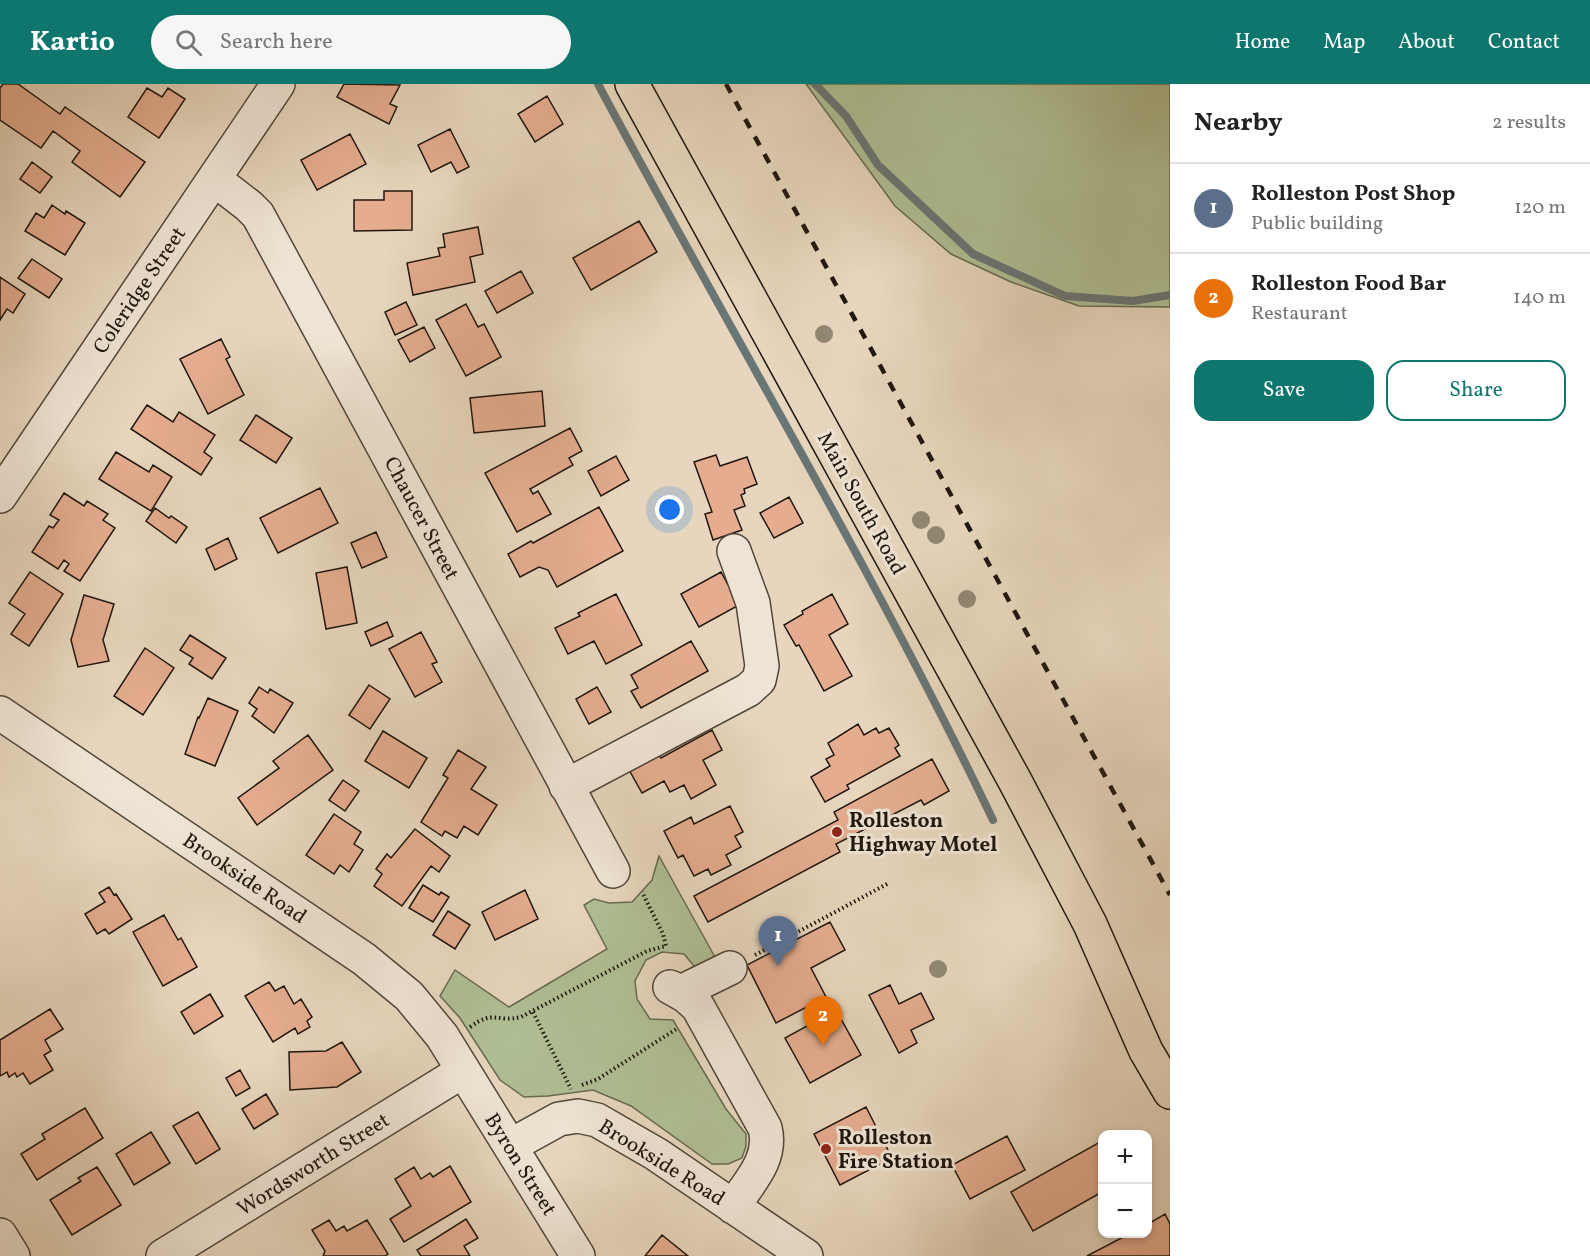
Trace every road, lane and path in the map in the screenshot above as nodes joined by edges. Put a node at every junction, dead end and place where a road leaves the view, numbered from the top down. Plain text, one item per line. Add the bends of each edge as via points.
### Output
1 (278, 84) edge
2 (633, 84) edge
3 (214, 179) junction
4 (0, 496) edge
5 (734, 551) dead end
6 (0, 713) edge
7 (566, 786) junction
8 (613, 871) dead end
9 (889, 883) dead end
10 (642, 892) dead end
11 (1090, 924) junction
12 (741, 962) joint
13 (684, 998) junction
14 (533, 1012) junction
15 (467, 1029) dead end
16 (1170, 1050) edge
17 (463, 1071) junction
18 (1170, 1092) edge
19 (573, 1102) junction
20 (510, 1146) junction
21 (733, 1207) junction
22 (0, 1235) edge
23 (13, 1256) edge
24 (163, 1256) edge
25 (578, 1256) edge
26 (806, 1256) edge

1 - 3 street, Coleridge Street
2 - 11 highway, Main South Road
3 - 4 street, Coleridge Street
3 - 7 street, Chaucer Street via 258,215
5 - 7 street via 753,603 762,666 759,680
6 - 17 street, Brookside Road via 380,970 429,1017
7 - 8 street, Chaucer Street
9 - 12 path
10 - 14 path via 666,946 647,951
11 - 16 highway, Main South Road
11 - 18 highway, Main South Road via 1146,1051
12 - 13 street
13 - 19 path
13 - 21 street via 763,1121 768,1140 762,1163
14 - 15 path via 514,1019 486,1017
14 - 19 path
17 - 20 street, Byron Street
17 - 24 street, Wordsworth Street
19 - 20 street, Brookside Road via 559,1119
19 - 21 street, Brookside Road
20 - 25 street, Byron Street
21 - 26 street, Brookside Road
22 - 23 street

